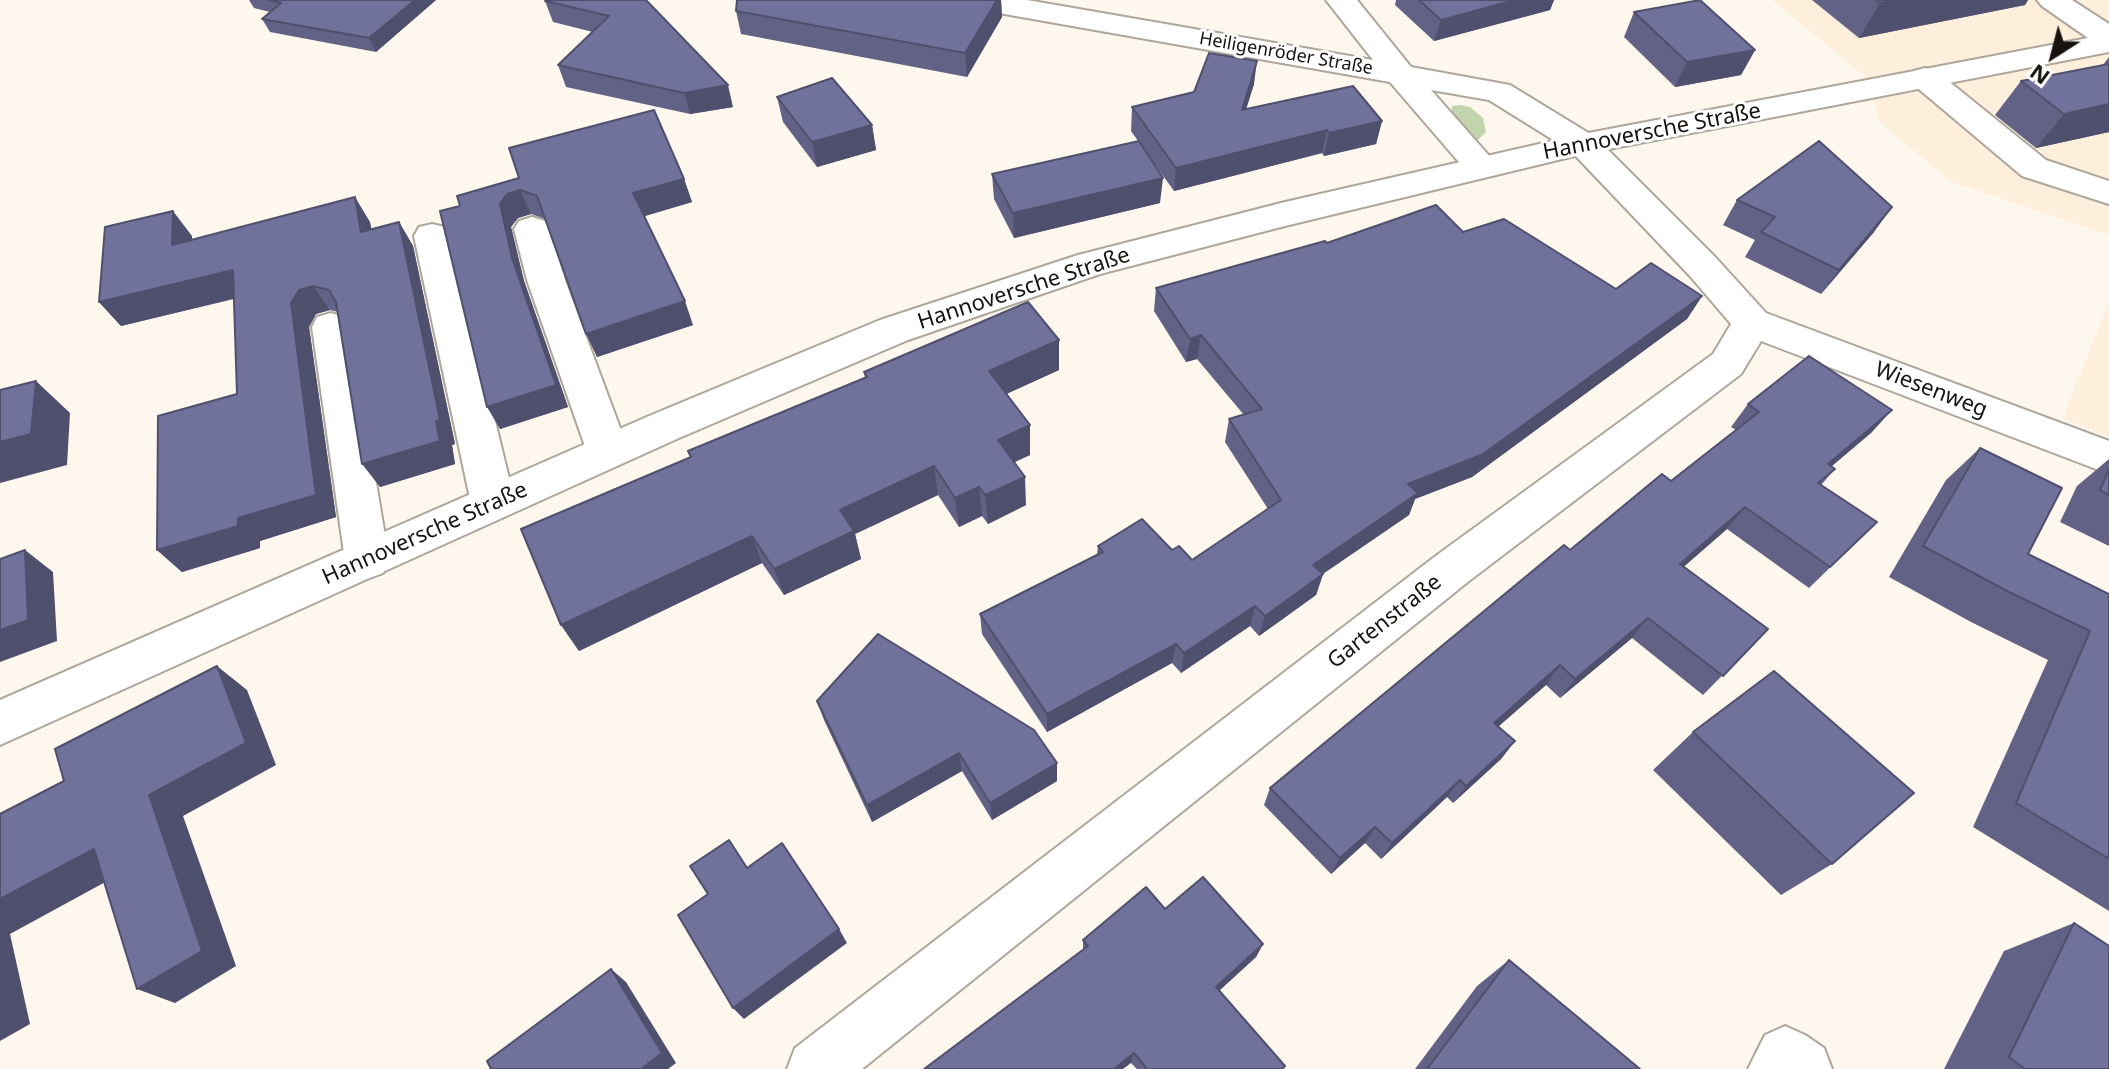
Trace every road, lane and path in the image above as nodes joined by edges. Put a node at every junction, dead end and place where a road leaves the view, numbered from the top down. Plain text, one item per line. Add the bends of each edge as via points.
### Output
1 (976, 0) edge
2 (1341, 0) edge
3 (2052, 0) edge
4 (2109, 40) edge
5 (1399, 73) junction
6 (1925, 78) junction
7 (1583, 144) junction
8 (1482, 167) junction
9 (2109, 193) edge
10 (532, 229) dead end
11 (432, 236) dead end
12 (1752, 323) junction
13 (331, 327) dead end
14 (608, 452) junction
15 (2109, 458) edge
16 (493, 503) junction
17 (367, 560) junction
18 (0, 723) edge
19 (816, 1069) edge
20 (1777, 1069) edge
21 (1803, 1069) edge

1 - 5 street, Heiligenröder Straße
2 - 5 street
3 - 4 street
4 - 6 street, Hannoversche Straße
5 - 7 street, Heiligenröder Straße via 1499,92
5 - 8 street
6 - 7 street, Hannoversche Straße
6 - 9 street via 2034,168
7 - 8 street, Hannoversche Straße
7 - 12 street
8 - 14 street, Hannoversche Straße via 1091,264 894,330
10 - 14 street
11 - 16 street
12 - 15 street, Wiesenweg
12 - 19 street, Gartenstraße via 1727,364 1453,568
13 - 17 street
14 - 16 street, Hannoversche Straße
16 - 17 street, Hannoversche Straße
17 - 18 street, Hannoversche Straße
20 - 21 street via 1785,1055

